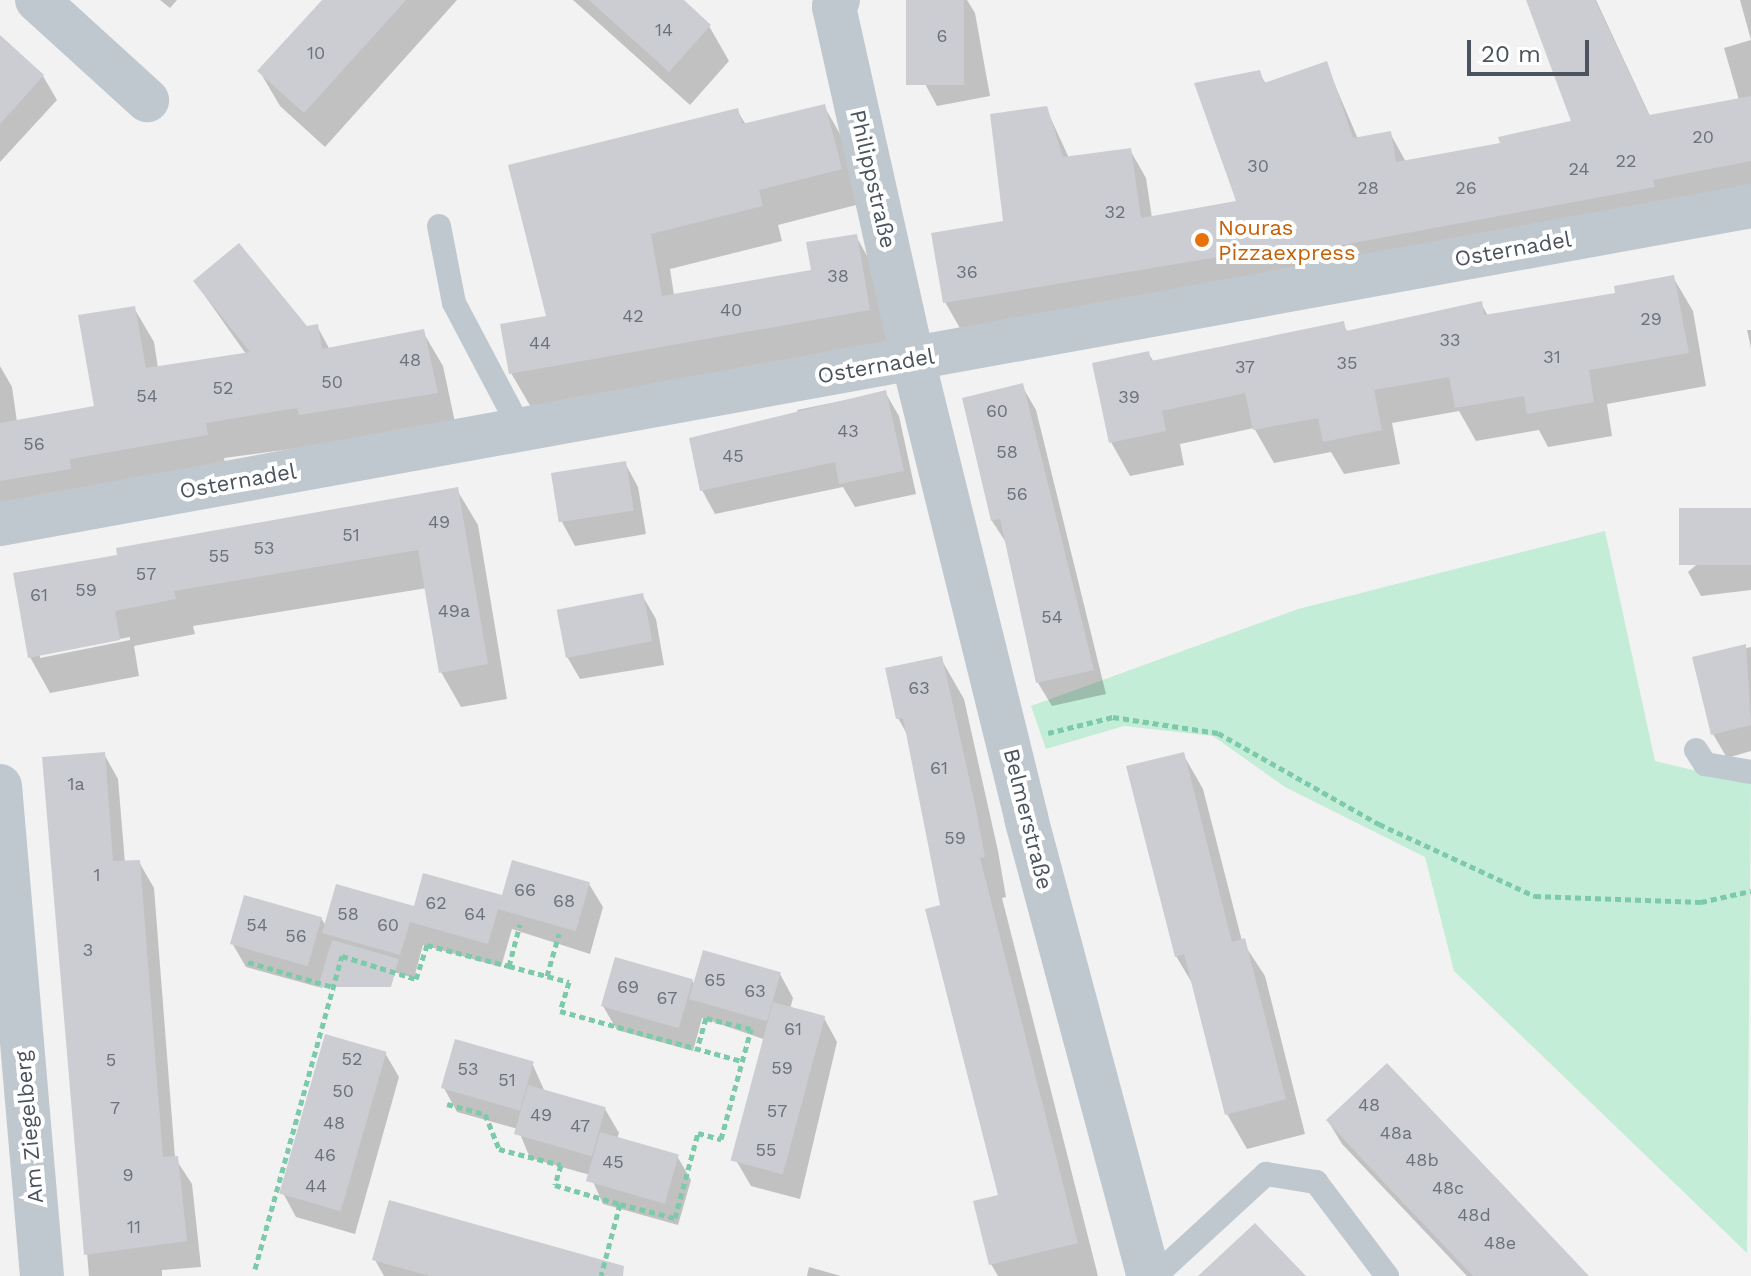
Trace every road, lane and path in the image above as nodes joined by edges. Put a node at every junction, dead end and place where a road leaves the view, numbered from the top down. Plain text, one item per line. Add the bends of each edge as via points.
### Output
1 (37, 0) edge
2 (832, 2) edge
3 (147, 100) dead end
4 (1751, 206) edge
5 (439, 226) dead end
6 (913, 360) junction
7 (521, 430) junction
8 (0, 524) edge
9 (1009, 742) junction
10 (1696, 750) dead end
11 (1751, 772) edge
12 (0, 786) edge
13 (1751, 891) edge
14 (520, 924) dead end
15 (559, 934) dead end
16 (248, 962) dead end
17 (509, 966) junction
18 (547, 976) junction
19 (333, 987) junction
20 (697, 1049) junction
21 (742, 1061) junction
22 (447, 1104) dead end
23 (620, 1204) junction
24 (255, 1269) dead end
25 (42, 1276) edge
26 (601, 1276) edge
27 (1152, 1276) edge
28 (1387, 1276) edge

1 - 3 street
2 - 6 street, Philippstraße
4 - 6 street, Osternadel
5 - 7 lane via 454,303
6 - 7 street, Osternadel
6 - 9 street, Belmerstraße
7 - 8 street, Osternadel
9 - 13 path via 1113,717 1218,733 1379,824 1535,896 1701,902
9 - 27 street, Belmerstraße
10 - 11 lane via 1705,764
12 - 25 street, Am Ziegelberg
14 - 17 path
15 - 18 path
16 - 19 path
17 - 18 path
17 - 19 path via 427,945 416,979 342,956
18 - 20 path via 569,982 560,1011
19 - 24 path
20 - 21 path
20 - 21 path via 706,1018 751,1029
21 - 23 path via 721,1139 698,1133 675,1218
22 - 23 path via 485,1114 499,1149 561,1165 555,1185
23 - 26 path
27 - 28 lane via 1266,1174 1316,1182

